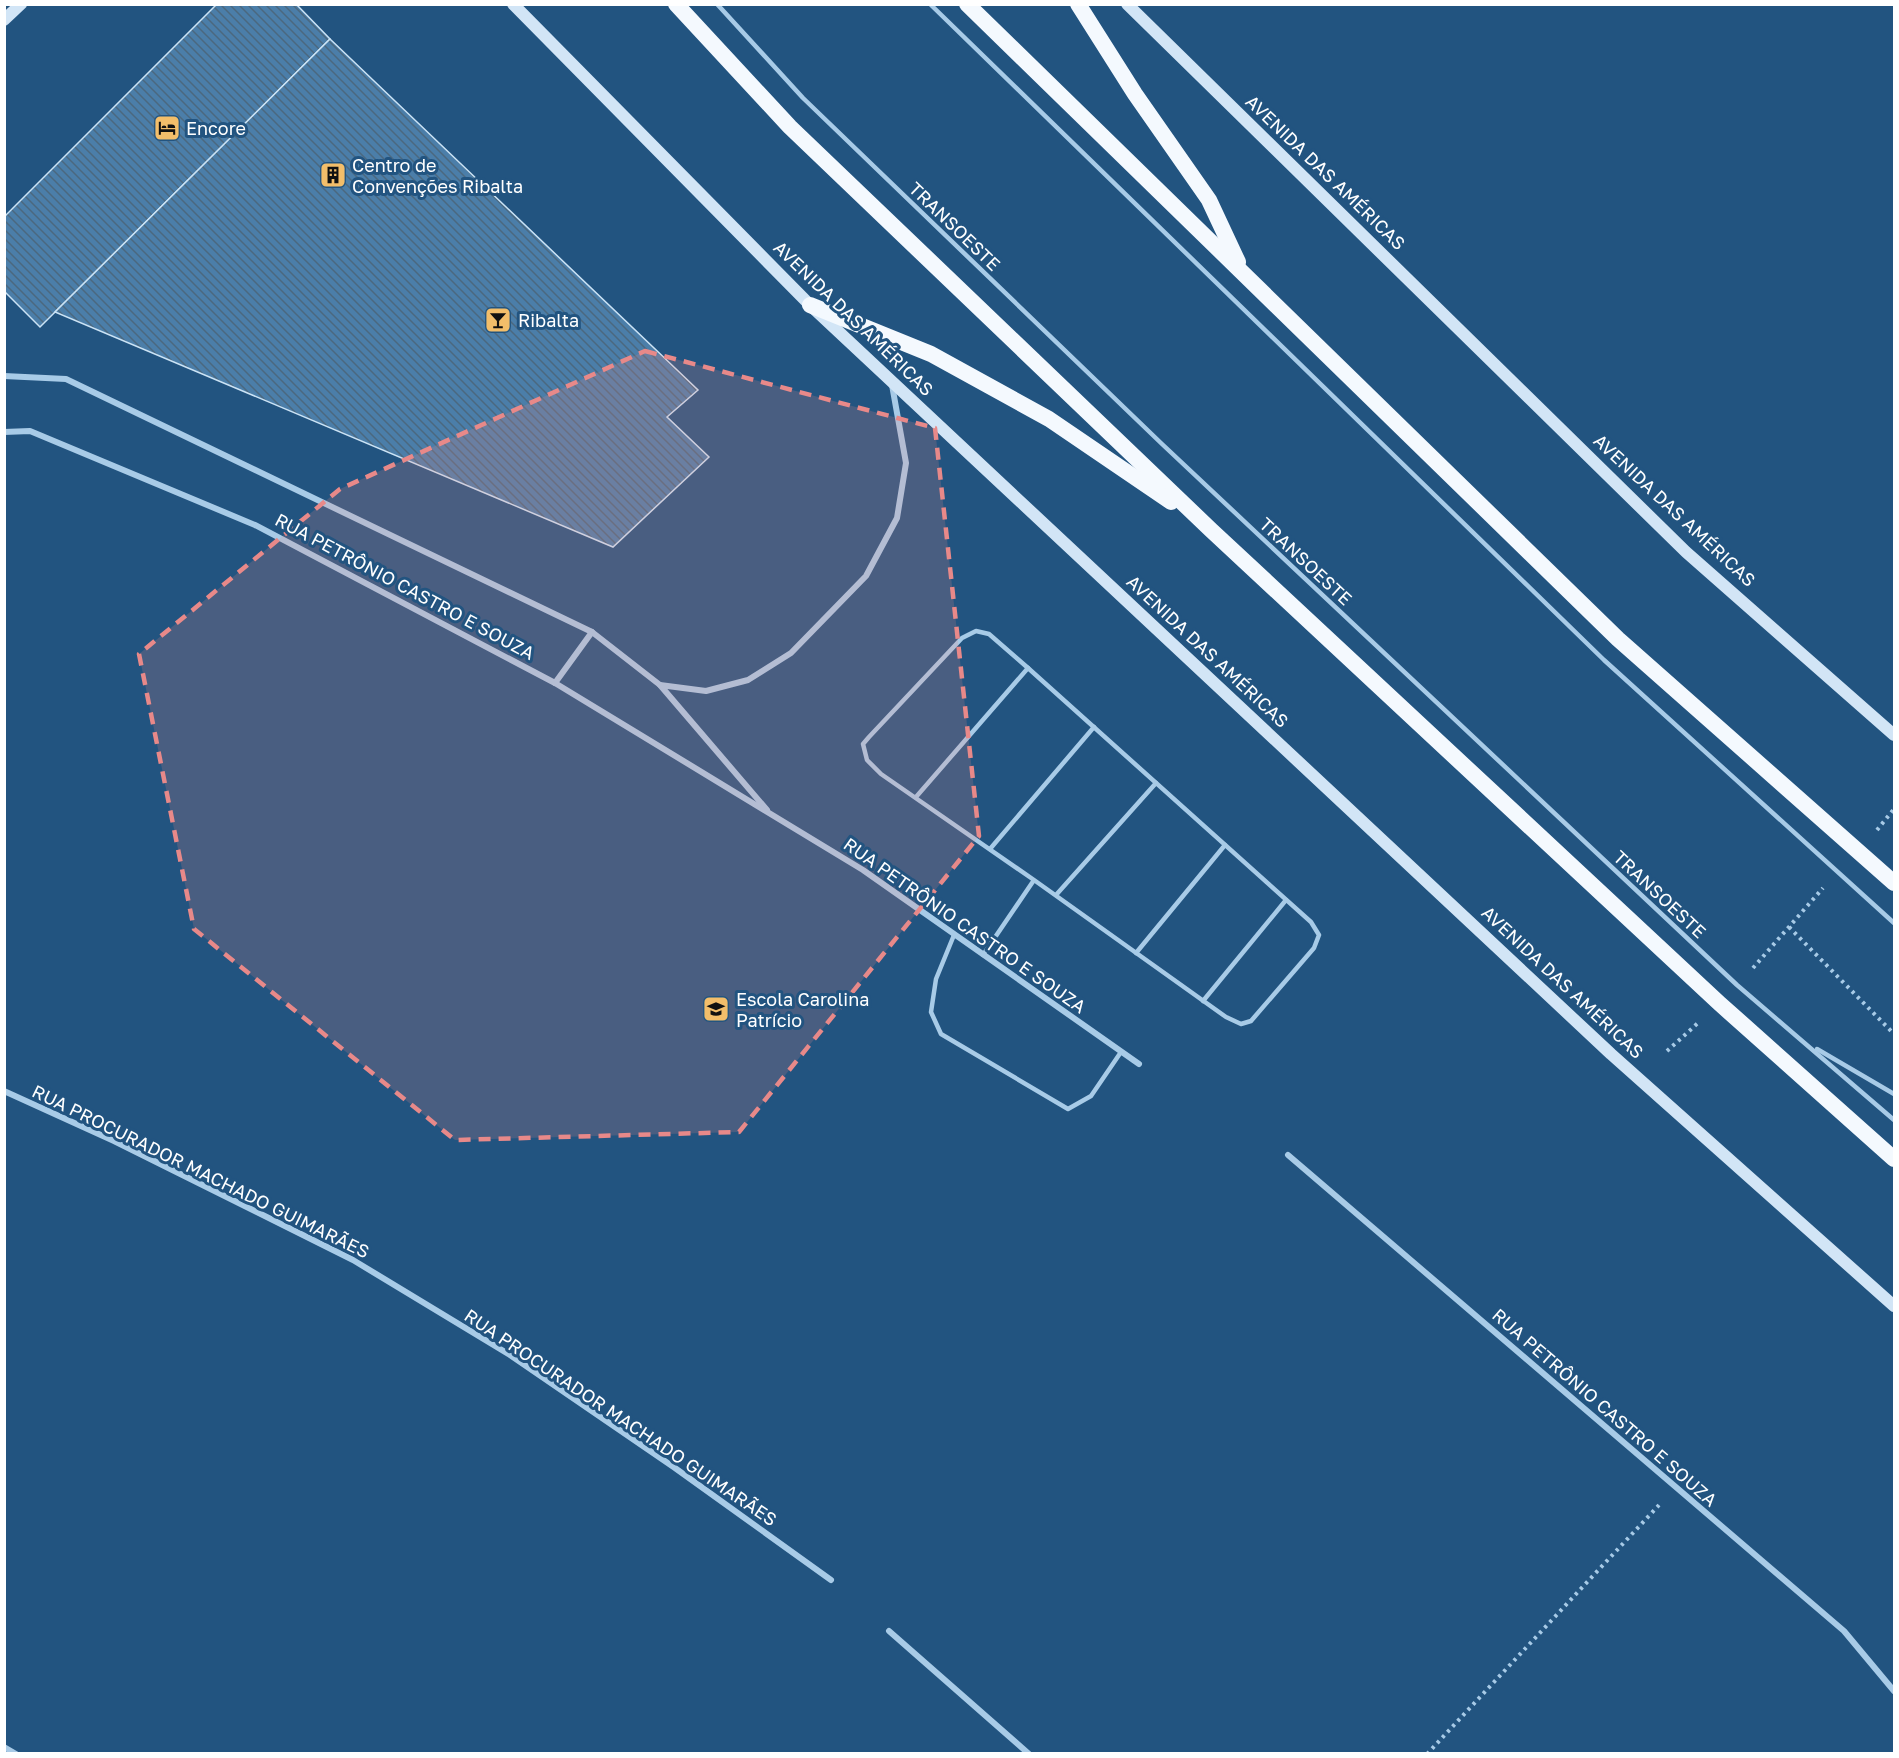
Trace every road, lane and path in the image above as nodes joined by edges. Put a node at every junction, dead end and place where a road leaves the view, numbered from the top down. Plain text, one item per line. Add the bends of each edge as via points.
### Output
1 (21, 4) edge
2 (513, 4) edge
3 (676, 4) edge
4 (717, 4) edge
5 (930, 4) edge
6 (967, 4) edge
7 (1078, 4) edge
8 (1127, 4) edge
9 (4, 20) edge
10 (1244, 274) junction
11 (810, 305) junction
12 (4, 376) edge
13 (891, 381) junction
14 (4, 432) edge
15 (1211, 530) junction
16 (592, 632) junction
17 (1028, 668) junction
18 (555, 682) junction
19 (660, 685) junction
20 (1094, 727) junction
21 (1894, 735) edge
22 (1156, 783) junction
23 (916, 797) junction
24 (1894, 809) edge
25 (771, 814) junction
26 (1876, 831) dead end
27 (1225, 845) junction
28 (990, 849) junction
29 (1034, 880) junction
30 (1829, 882) dead end
31 (1894, 883) edge
32 (1056, 896) junction
33 (1286, 900) junction
34 (1894, 923) edge
35 (1789, 927) junction
36 (954, 935) junction
37 (1136, 953) junction
38 (983, 955) junction
39 (1752, 969) dead end
40 (1203, 1001) junction
41 (1706, 1016) dead end
42 (1894, 1034) edge
43 (1807, 1044) junction
44 (1667, 1051) dead end
45 (1121, 1052) junction
46 (1139, 1064) dead end
47 (4, 1091) edge
48 (1894, 1094) edge
49 (1894, 1120) edge
50 (1288, 1155) dead end
51 (1894, 1159) edge
52 (1894, 1306) edge
53 (1676, 1487) junction
54 (831, 1580) dead end
55 (889, 1631) dead end
56 (1894, 1691) edge
57 (4, 1747) edge
58 (16, 1754) edge
59 (1029, 1754) edge
60 (1427, 1754) edge

1 - 9 main road
2 - 11 main road, AVENIDA DAS AMÉRICAS
3 - 15 highway via 789,127
4 - 43 lane, TRANSOESTE via 803,98 1162,444 1737,985
5 - 34 lane via 1604,660
6 - 10 highway
7 - 10 highway via 1209,200
8 - 21 main road, AVENIDA DAS AMÉRICAS via 1686,552
10 - 31 highway via 1618,639
11 - 13 main road, AVENIDA DAS AMÉRICAS
11 - 15 highway via 931,354 1049,419
12 - 16 street, RUA PETRÔNIO CASTRO E SOUZA via 66,379
13 - 19 street via 906,463 897,518 866,576 791,653 748,680 706,691
13 - 52 main road, AVENIDA DAS AMÉRICAS via 1611,1054
14 - 18 street, RUA PETRÔNIO CASTRO E SOUZA via 30,430 255,525
15 - 51 highway via 1719,1004
16 - 18 street
16 - 19 street, RUA PETRÔNIO CASTRO E SOUZA
17 - 20 lane
17 - 23 lane
17 - 23 lane via 989,634 976,631 962,638 869,737 863,744 867,760
18 - 25 street, RUA PETRÔNIO CASTRO E SOUZA
19 - 25 street, RUA PETRÔNIO CASTRO E SOUZA
20 - 22 lane
20 - 28 lane
22 - 27 lane
22 - 32 lane
23 - 28 lane
24 - 26 path
25 - 36 street, RUA PETRÔNIO CASTRO E SOUZA via 863,870
27 - 33 lane
27 - 37 lane
28 - 29 lane
29 - 32 lane
29 - 38 lane
30 - 35 path
32 - 37 lane
33 - 40 lane
33 - 40 lane via 1319,934 1314,948 1251,1021 1242,1024
35 - 39 path
35 - 42 path
36 - 38 street, RUA PETRÔNIO CASTRO E SOUZA
36 - 45 lane via 940,968 931,1012 941,1034 1068,1109 1091,1096
37 - 40 lane
38 - 45 street, RUA PETRÔNIO CASTRO E SOUZA
41 - 44 path
43 - 48 lane
43 - 49 lane, TRANSOESTE
45 - 46 street, RUA PETRÔNIO CASTRO E SOUZA
47 - 54 street, RUA PROCURADOR MACHADO GUIMARÃES via 353,1260 510,1355
50 - 53 street, RUA PETRÔNIO CASTRO E SOUZA
53 - 56 street, RUA PETRÔNIO CASTRO E SOUZA via 1844,1631
53 - 60 path
55 - 59 street
57 - 58 street

